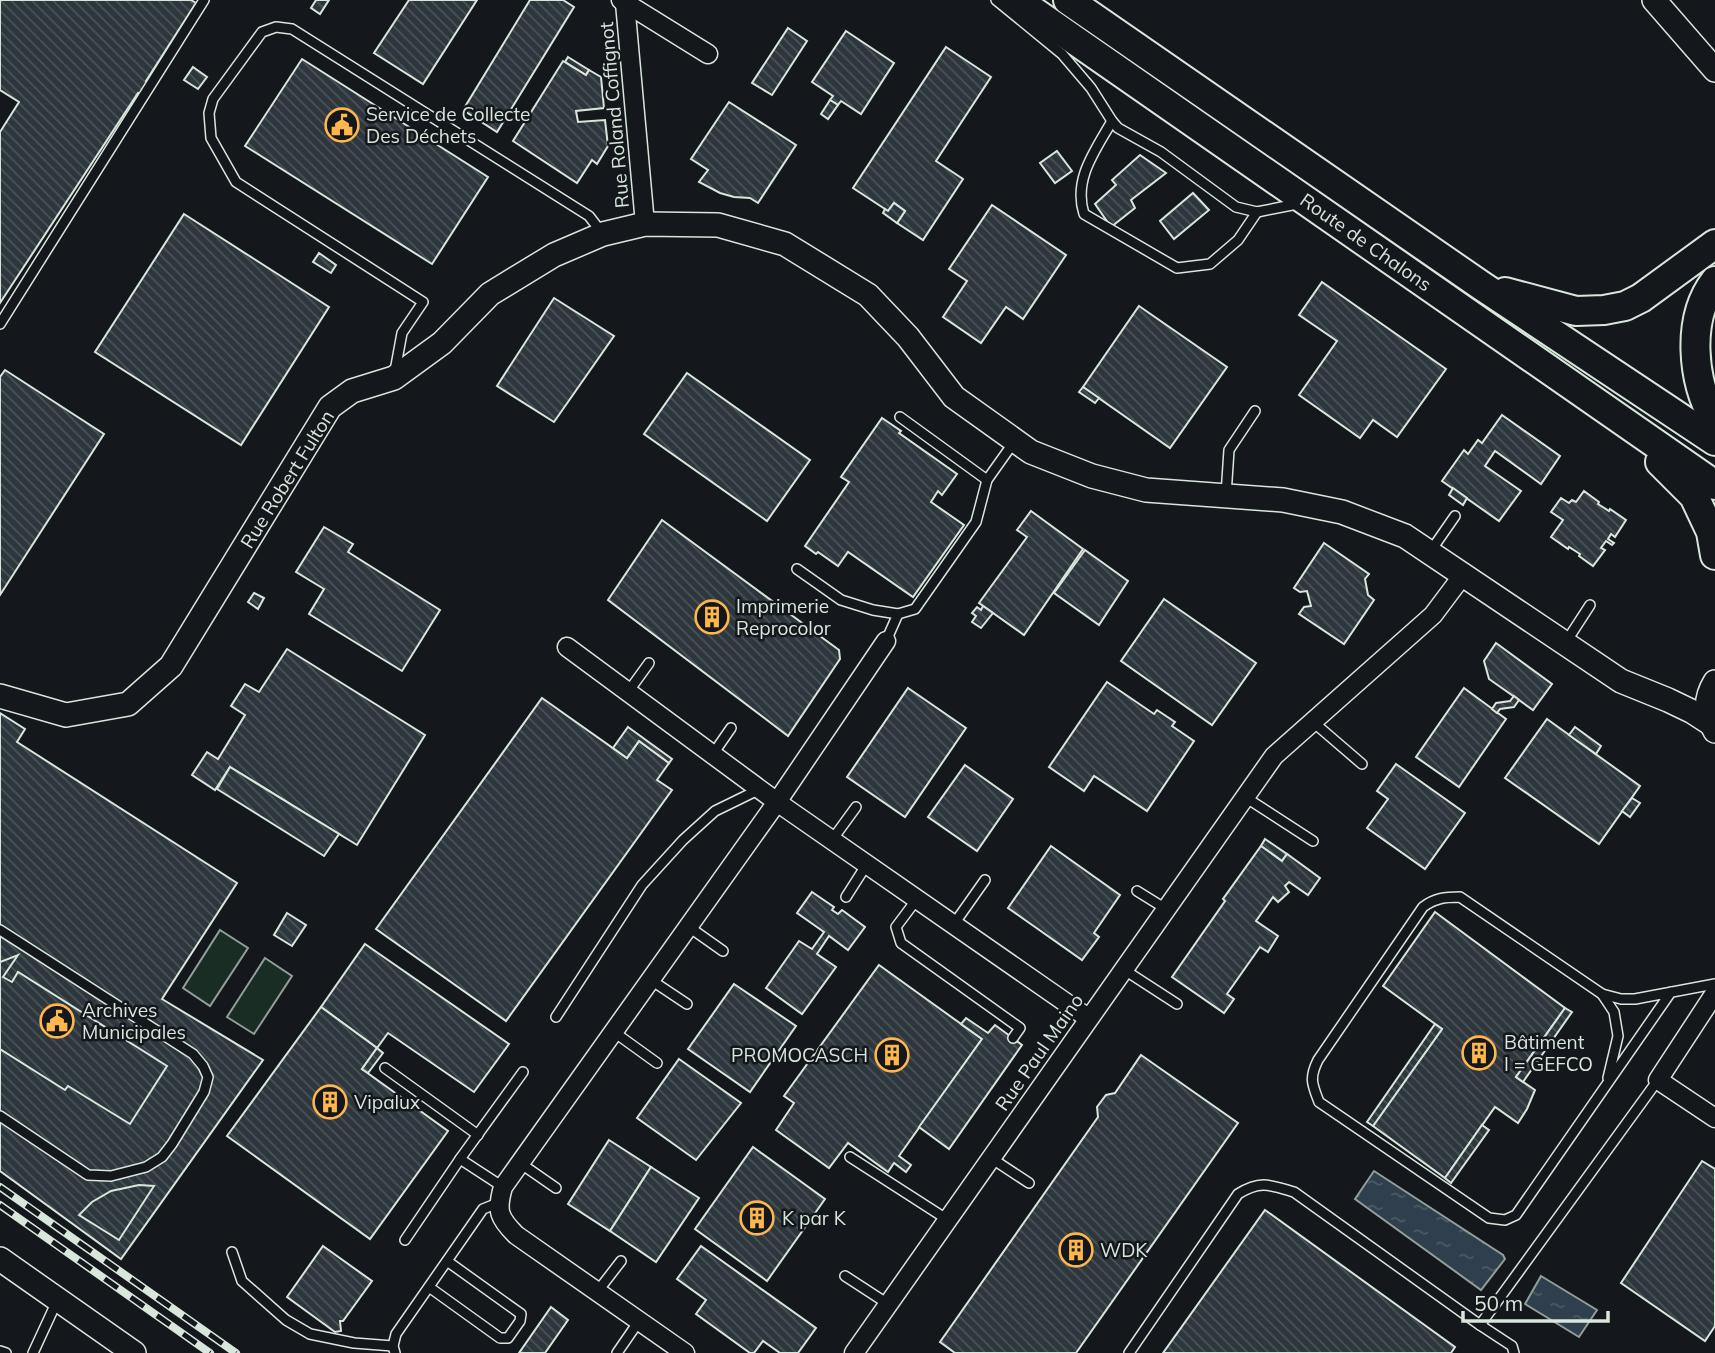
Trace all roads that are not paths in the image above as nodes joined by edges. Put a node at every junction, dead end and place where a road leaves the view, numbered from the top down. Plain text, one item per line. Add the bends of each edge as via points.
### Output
1 (204, 0) edge
2 (996, 0) edge
3 (1017, 0) edge
4 (1068, 0) edge
5 (1654, 0) edge
6 (1662, 0) edge
7 (623, 1) edge
8 (708, 54) dead end
9 (1715, 54) edge
10 (1715, 70) edge
11 (1112, 121) junction
12 (1307, 202) junction
13 (1257, 212) junction
14 (645, 224) junction
15 (603, 234) junction
16 (1715, 244) edge
17 (1715, 281) edge
18 (1482, 286) junction
19 (0, 324) edge
20 (394, 378) junction
21 (1597, 402) junction
22 (1255, 411) dead end
23 (900, 417) dead end
24 (1715, 421) edge
25 (1715, 440) edge
26 (1015, 441) junction
27 (987, 480) junction
28 (1715, 485) edge
29 (1226, 496) junction
30 (1455, 516) dead end
31 (1430, 553) junction
32 (1715, 555) edge
33 (797, 569) dead end
34 (1463, 575) junction
35 (1590, 605) dead end
36 (898, 614) junction
37 (886, 641) joint
38 (1564, 644) junction
39 (568, 647) dead end
40 (649, 663) dead end
41 (1714, 683) edge
42 (628, 692) junction
43 (0, 696) edge
44 (1668, 700) junction
45 (1312, 721) junction
46 (1713, 727) edge
47 (730, 728) dead end
48 (713, 754) junction
49 (1362, 764) dead end
50 (760, 789) junction
51 (1245, 797) junction
52 (778, 802) junction
53 (856, 807) dead end
54 (832, 840) junction
55 (1313, 841) dead end
56 (867, 864) junction
57 (985, 880) dead end
58 (1137, 891) dead end
59 (846, 897) dead end
60 (917, 899) junction
61 (1166, 909) junction
62 (954, 924) junction
63 (689, 927) junction
64 (0, 930) edge
65 (723, 951) dead end
66 (1123, 969) junction
67 (651, 980) junction
68 (1715, 984) edge
69 (1671, 992) junction
70 (1602, 993) junction
71 (1715, 993) edge
72 (1177, 1003) dead end
73 (687, 1004) dead end
74 (556, 1017) dead end
75 (1088, 1018) junction
76 (614, 1032) junction
77 (1013, 1038) dead end
78 (657, 1063) dead end
79 (385, 1068) dead end
80 (523, 1072) dead end
81 (1658, 1080) junction
82 (1607, 1084) junction
83 (0, 1116) edge
84 (1715, 1118) edge
85 (478, 1135) junction
86 (850, 1157) dead end
87 (990, 1158) junction
88 (460, 1159) junction
89 (520, 1163) junction
90 (1030, 1183) dead end
91 (556, 1188) dead end
92 (500, 1195) junction
93 (948, 1220) junction
94 (405, 1240) dead end
95 (232, 1252) dead end
96 (0, 1259) edge
97 (447, 1261) junction
98 (621, 1261) dead end
99 (845, 1276) dead end
100 (429, 1287) junction
101 (597, 1292) junction
102 (58, 1299) junction
103 (888, 1304) junction
104 (639, 1321) junction
105 (1480, 1325) junction
106 (394, 1349) edge
107 (0, 1351) edge
108 (6, 1353) edge
109 (33, 1353) edge
110 (134, 1353) edge
111 (617, 1353) edge
112 (685, 1353) edge
113 (854, 1353) edge
114 (1129, 1353) edge
115 (1514, 1353) edge

1 - 19 lane
2 - 11 lane via 1062,54
3 - 12 main road, Route de Chalons
4 - 18 main road, Route de Chalons
5 - 10 street
6 - 9 street
7 - 8 street, Rue Roland Coffignot
7 - 14 street, Rue Roland Coffignot
11 - 13 lane via 1236,207
11 - 13 lane via 1081,183 1084,214 1177,268 1209,264 1238,240
12 - 13 lane
12 - 21 main road, Route de Chalons
14 - 15 street, Rue Robert Fulton
14 - 26 street, Rue Robert Fulton via 718,225 785,244 868,295 908,337 954,397
15 - 20 street, Rue Robert Fulton via 554,255 490,294 442,343
15 - 20 lane via 589,216 292,29 275,27 262,32 213,99 211,138 236,182 423,302 402,333
16 - 18 main road via 1641,298 1604,310 1576,311
17 - 24 main road via 1697,324 1695,355 1701,393
18 - 25 main road, Route de Chalons
20 - 43 street, Rue Robert Fulton via 352,391 330,407 171,666 128,704 66,715
21 - 28 main road, Route de Chalons
21 - 32 main road via 1694,496 1711,533
22 - 29 lane via 1229,450
23 - 27 lane
26 - 27 lane
26 - 29 street, Rue Robert Fulton via 1092,476 1146,490
27 - 36 lane via 976,522 915,609
29 - 31 street, Rue Robert Fulton via 1283,500 1342,512 1405,536
30 - 31 lane
31 - 34 street, Rue Robert Fulton
33 - 36 lane via 841,600
34 - 38 street, Rue Robert Fulton
34 - 45 street, Rue Paul Maino via 1433,615
35 - 38 lane
36 - 37 lane
37 - 52 street
38 - 44 street, Rue Robert Fulton via 1621,681
39 - 42 street
40 - 42 lane
41 - 44 street
41 - 46 street via 1707,703
42 - 48 street
44 - 46 street, Rue Robert Fulton
45 - 49 lane
45 - 51 street, Rue Paul Maino via 1273,756
47 - 48 lane
48 - 50 street
50 - 52 street
50 - 74 lane via 715,811 683,840 642,886
51 - 55 lane
51 - 61 street, Rue Paul Maino
52 - 54 street
52 - 63 street
53 - 54 lane
54 - 56 street
56 - 59 lane
56 - 60 street
57 - 62 lane
58 - 61 lane
60 - 62 street
60 - 77 lane via 896,927 901,943 1020,1028
61 - 66 street, Rue Paul Maino
62 - 75 street
63 - 65 lane
63 - 67 street
64 - 83 lane via 192,1054 208,1077 204,1091 162,1157 146,1167 111,1176 88,1175
66 - 72 lane
66 - 75 street, Rue Paul Maino
67 - 73 lane
67 - 76 street
68 - 69 lane
69 - 70 lane via 1635,999
69 - 82 lane
70 - 82 lane via 1614,1012 1618,1036
70 - 82 lane via 1460,897 1431,901 1318,1060 1312,1085 1319,1102 1489,1218 1505,1220 1516,1215
71 - 81 street
75 - 87 street, Rue Paul Maino
76 - 78 lane
76 - 89 street
79 - 85 lane
80 - 85 lane
81 - 84 street
81 - 105 lane
85 - 88 lane
86 - 93 lane
87 - 90 lane
87 - 93 street, Rue Paul Maino
88 - 92 lane
88 - 94 lane
89 - 91 lane
89 - 92 street
92 - 97 lane via 483,1209
92 - 101 street via 502,1220 516,1235
93 - 103 street, Rue Paul Maino
95 - 106 lane via 242,1281 286,1320 310,1334
96 - 102 street
97 - 100 lane
97 - 100 lane via 521,1314 520,1321 508,1338 500,1338
98 - 101 lane
99 - 103 lane
100 - 106 lane via 396,1334
101 - 104 street
102 - 109 lane
102 - 110 street
103 - 113 street, Rue Paul Maino
104 - 111 lane
104 - 112 street
105 - 114 lane via 1294,1192 1266,1184 1238,1194
105 - 115 lane via 1512,1346
107 - 108 lane

